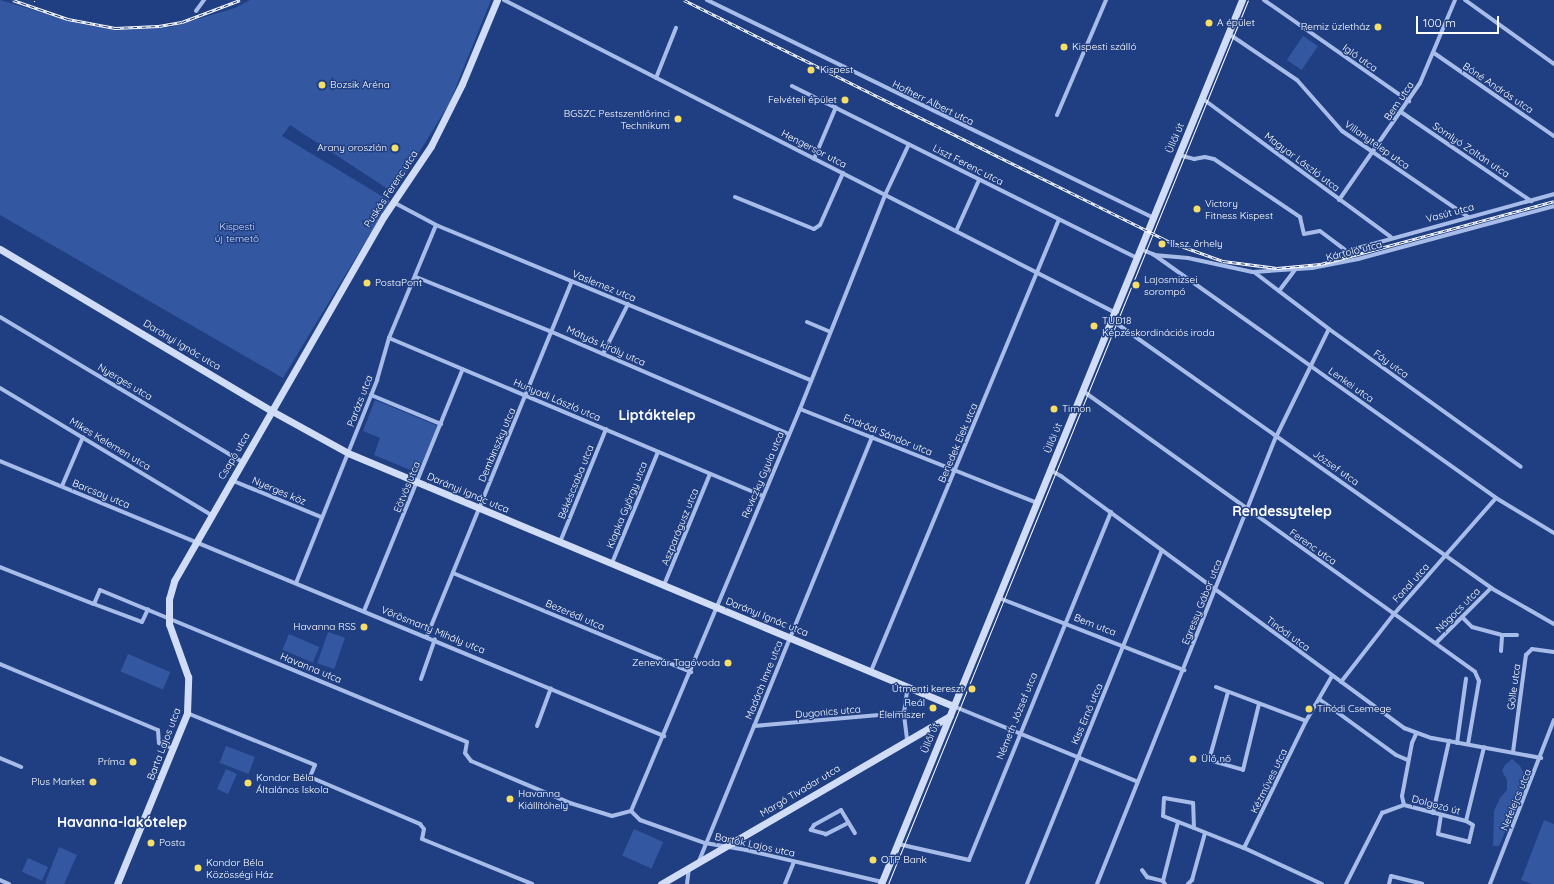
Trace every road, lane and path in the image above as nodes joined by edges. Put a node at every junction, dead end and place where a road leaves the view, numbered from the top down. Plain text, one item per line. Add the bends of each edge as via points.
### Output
1 (204, 0) edge
2 (497, 0) edge
3 (504, 0) edge
4 (707, 0) edge
5 (1106, 0) edge
6 (1242, 0) edge
7 (1264, 0) edge
8 (1455, 0) edge
9 (1465, 0) edge
10 (196, 11) dead end
11 (676, 28) dead end
12 (1228, 34) junction
13 (1434, 53) junction
14 (1554, 64) edge
15 (656, 78) junction
16 (792, 86) dead end
17 (1203, 99) junction
18 (1409, 101) junction
19 (836, 107) junction
20 (1401, 112) junction
21 (1057, 115) dead end
22 (1554, 136) edge
23 (909, 144) junction
24 (1373, 153) junction
25 (1178, 155) junction
26 (814, 159) junction
27 (843, 173) junction
28 (979, 180) junction
29 (1554, 194) edge
30 (885, 195) junction
31 (735, 197) dead end
32 (1339, 200) junction
33 (1531, 201) junction
34 (393, 202) junction
35 (1554, 206) edge
36 (1468, 217) junction
37 (1153, 218) junction
38 (1059, 220) junction
39 (436, 225) junction
40 (957, 229) junction
41 (1391, 238) junction
42 (1140, 248) junction
43 (0, 249) edge
44 (1345, 250) dead end
45 (1351, 250) dead end
46 (1153, 254) junction
47 (1136, 258) junction
48 (1295, 270) junction
49 (1253, 272) junction
50 (1036, 273) junction
51 (416, 276) junction
52 (572, 281) junction
53 (1279, 291) junction
54 (628, 304) junction
55 (1116, 313) junction
56 (0, 317) edge
57 (807, 322) dead end
58 (1113, 322) junction
59 (1329, 329) junction
60 (552, 332) junction
61 (830, 332) junction
62 (389, 338) junction
63 (603, 354) junction
64 (1309, 365) junction
65 (463, 369) junction
66 (811, 380) junction
67 (289, 382) joint
68 (0, 388) edge
69 (1083, 391) junction
70 (371, 395) junction
71 (526, 396) junction
72 (800, 409) junction
73 (272, 411) junction
74 (441, 424) junction
75 (606, 429) junction
76 (789, 434) junction
77 (83, 437) junction
78 (872, 437) junction
79 (1276, 437) junction
80 (658, 452) junction
81 (348, 453) junction
82 (0, 461) edge
83 (242, 462) junction
84 (1521, 467) dead end
85 (955, 470) junction
86 (1050, 470) junction
87 (710, 474) junction
88 (231, 480) junction
89 (418, 482) junction
90 (62, 486) junction
91 (763, 496) junction
92 (1496, 498) junction
93 (1037, 503) junction
94 (480, 508) junction
95 (1247, 510) junction
96 (1111, 512) junction
97 (211, 515) junction
98 (321, 517) junction
99 (1554, 533) edge
100 (196, 541) junction
101 (560, 542) junction
102 (1162, 550) junction
103 (1446, 556) junction
104 (612, 564) junction
105 (0, 567) edge
106 (453, 572) junction
107 (296, 583) junction
108 (664, 585) junction
109 (1491, 588) junction
110 (1215, 592) junction
111 (999, 598) junction
112 (94, 604) junction
113 (717, 607) junction
114 (148, 609) junction
115 (364, 611) junction
116 (1394, 614) junction
117 (1462, 617) junction
118 (168, 618) junction
119 (1064, 622) junction
120 (1554, 624) edge
121 (1502, 635) junction
122 (1517, 635) dead end
123 (427, 636) junction
124 (790, 637) junction
125 (435, 639) junction
126 (1436, 643) junction
127 (1124, 645) junction
128 (1502, 652) dead end
129 (1554, 652) edge
130 (0, 664) edge
131 (1184, 670) junction
132 (871, 671) junction
133 (690, 672) junction
134 (1332, 676) junction
135 (421, 679) dead end
136 (1466, 679) dead end
137 (1341, 682) junction
138 (908, 686) junction
139 (1216, 687) dead end
140 (552, 688) junction
141 (1228, 692) junction
142 (1319, 699) junction
143 (1259, 704) junction
144 (953, 706) junction
145 (188, 713) junction
146 (904, 713) junction
147 (950, 716) junction
148 (1554, 720) edge
149 (1306, 721) junction
150 (935, 724) junction
151 (537, 726) dead end
152 (754, 726) junction
153 (944, 730) junction
154 (1018, 734) junction
155 (1416, 734) junction
156 (664, 736) junction
157 (907, 739) junction
158 (1449, 741) junction
159 (1457, 742) junction
160 (1468, 744) junction
161 (1484, 747) junction
162 (174, 749) junction
163 (1513, 752) junction
164 (0, 758) edge
165 (1077, 758) junction
166 (1541, 758) junction
167 (1408, 760) junction
168 (21, 767) dead end
169 (1136, 781) junction
170 (1404, 805) junction
171 (631, 811) junction
172 (1433, 813) junction
173 (1441, 815) junction
174 (1466, 821) junction
175 (1178, 822) junction
176 (848, 823) junction
177 (1194, 828) junction
178 (855, 833) dead end
179 (1205, 833) junction
180 (705, 843) junction
181 (898, 844) junction
182 (725, 846) junction
183 (1244, 848) junction
184 (699, 862) junction
185 (794, 862) junction
186 (689, 867) junction
187 (1142, 870) dead end
188 (0, 880) edge
189 (884, 883) edge
190 (1164, 883) edge
191 (9, 884) edge
192 (117, 884) edge
193 (532, 884) edge
194 (661, 884) edge
195 (687, 884) edge
196 (785, 884) edge
197 (1027, 884) edge
198 (1096, 884) edge
199 (1188, 884) edge
200 (1322, 884) edge
201 (1346, 884) edge
202 (1389, 884) edge
203 (1422, 884) edge
204 (1490, 884) edge

1 - 10 street
2 - 34 street, Puskás Ferenc utca via 462,84 435,139
3 - 15 street, Hengersor utca
4 - 37 street, Hofherr Albert utca
5 - 21 street
6 - 12 street, Üllői út
7 - 18 street, Igló utca
8 - 13 street, Bem utca
9 - 14 street
11 - 15 street
12 - 17 street, Üllői út
12 - 24 street, Villanytelep utca via 1297,80 1342,131
13 - 18 street, Bem utca
13 - 22 street, Bóné András utca
15 - 26 street, Hengersor utca
16 - 19 street, Liszt Ferenc utca
17 - 25 street, Üllői út
17 - 32 street, Magyar László utca
18 - 20 street, Bem utca
19 - 23 street, Liszt Ferenc utca
19 - 26 street
20 - 24 street, Bem utca
20 - 33 street, Somlyó Zoltán utca
23 - 28 street, Liszt Ferenc utca
23 - 30 street, Reviczky Gyula utca
24 - 32 street, Bem utca
24 - 36 street, Villanytelep utca
25 - 37 street, Üllői út
25 - 44 street via 1194,159 1214,159 1300,217 1304,234 1320,231
26 - 27 street, Hengersor utca
27 - 30 street, Hengersor utca
27 - 31 street via 820,225 814,229
28 - 38 street, Liszt Ferenc utca
28 - 40 street
29 - 33 street, Vasút utca
30 - 40 street, Hengersor utca
30 - 61 street, Reviczky Gyula utca
32 - 41 street, Magyar László utca
33 - 36 street, Vasút utca
34 - 39 street, Vaslemez utca
34 - 67 street, Puskás Ferenc utca
35 - 48 street, Kártoló utca via 1332,265
36 - 41 street, Vasút utca
37 - 42 street, Üllői út
38 - 47 street, Liszt Ferenc utca
38 - 50 street, Benedek Elek utca
39 - 51 street, Parázs utca
39 - 52 street, Vaslemez utca
40 - 50 street, Hengersor utca
41 - 45 street, Vasút utca
42 - 46 street, Lenkei utca
42 - 47 street, Üllői út
43 - 73 street, Darányi Ignác utca
46 - 49 street, Kártoló utca via 1188,258
46 - 64 street, Lenkei utca
47 - 55 street, Üllői út
48 - 49 street, Kártoló utca
48 - 53 street
49 - 53 street, Fáy utca
50 - 55 street, Hengersor utca
50 - 85 street, Benedek Elek utca
51 - 60 street, Mátyás király utca
51 - 62 street, Parázs utca
52 - 54 street, Vaslemez utca
52 - 60 street, Dembinszky utca
53 - 59 street, Fáy utca
54 - 63 street
54 - 66 street, Vaslemez utca
55 - 58 street, Üllői út
56 - 83 street, Nyerges utca
57 - 61 street
58 - 69 street, Üllői út
58 - 79 street, József utca
59 - 64 street, Egressy Gábor utca
59 - 84 street, Fáy utca
60 - 63 street, Mátyás király utca
60 - 71 street, Dembinszky utca
61 - 66 street, Reviczky Gyula utca
62 - 65 street, Hunyadi László utca
62 - 70 street, Parázs utca
63 - 76 street, Mátyás király utca
64 - 79 street, Egressy Gábor utca
64 - 92 street, Lenkei utca
65 - 71 street, Hunyadi László utca
65 - 74 street, Eötvös utca
66 - 72 street, Reviczky Gyula utca
67 - 73 street, Csapó utca
68 - 77 street, Mikes Kelemen utca
69 - 86 street, Üllői út
69 - 95 street, Ferenc utca
70 - 74 street
70 - 81 street, Parázs utca
71 - 75 street, Hunyadi László utca
71 - 94 street, Dembinszky utca
72 - 76 street, Reviczky Gyula utca
72 - 78 street, Endrődi Sándor utca
73 - 81 street, Darányi Ignác utca
73 - 83 street, Csapó utca
74 - 89 street, Eötvös utca
75 - 80 street, Hunyadi László utca
75 - 101 street, Békéscsaba utca
76 - 91 street, Reviczky Gyula utca
77 - 90 street
77 - 97 street, Mikes Kelemen utca
78 - 85 street, Endrődi Sándor utca
78 - 124 street, Madách Imre utca
79 - 95 street, Egressy Gábor utca
79 - 103 street, József utca
80 - 87 street, Hunyadi László utca
80 - 104 street, Klapka György utca
81 - 89 street, Darányi Ignác utca
81 - 98 street, Parázs utca
82 - 90 street, Barcsay utca
83 - 88 street, Csapó utca
85 - 93 street, Endrődi Sándor utca
85 - 132 street, Benedek Elek utca
86 - 93 street, Üllői út
86 - 96 street, Tinódi utca
87 - 91 street, Hunyadi László utca
87 - 108 street, Aszparágusz utca
88 - 97 street, Csapó utca
88 - 98 street, Nyerges köz
89 - 94 street, Darányi Ignác utca
89 - 115 street, Eötvös utca
90 - 100 street, Barcsay utca
91 - 113 street, Reviczky Gyula utca
92 - 99 street, Lenkei utca
92 - 103 street, Fonal utca
93 - 111 street, Üllői út
94 - 101 street, Darányi Ignác utca
94 - 106 street, Dembinszky utca
95 - 110 street, Egressy Gábor utca
95 - 116 street, Ferenc utca
96 - 102 street, Tinódi utca
96 - 119 street, Németh József utca
97 - 100 street, Csapó utca
98 - 107 street, Parázs utca
100 - 107 street, Vörösmarty Mihály utca
100 - 118 street, Barta Lajos utca via 174,581
101 - 104 street, Darányi Ignác utca
102 - 110 street, Tinódi utca
102 - 127 street, Kiss Ernő utca
103 - 109 street, József utca
103 - 116 street, Fonal utca
104 - 108 street, Darányi Ignác utca
105 - 112 street
106 - 123 street, Dembinszky utca
106 - 133 street, Bezerédi utca
107 - 115 street, Vörösmarty Mihály utca
108 - 113 street, Darányi Ignác utca
109 - 117 street, Nágocs utca
109 - 120 street, József utca
110 - 131 street, Egressy Gábor utca
110 - 134 street, Tinódi utca
111 - 119 street, Bem utca
111 - 144 street, Üllői út
112 - 114 street via 142,622
112 - 114 street, Havanna utca via 100,590
113 - 124 street, Darányi Ignác utca
113 - 133 street, Reviczky Gyula utca
114 - 118 street, Havanna utca
115 - 123 street, Vörösmarty Mihály utca
116 - 126 street, Ferenc utca
116 - 137 street, Fonal utca
117 - 121 street via 1472,627
117 - 126 street, Nágocs utca
118 - 145 street, Barta Lajos utca via 188,677
118 - 171 street, Havanna utca via 460,738 467,742 465,752 471,761 598,812 612,816
119 - 127 street, Bem utca
119 - 154 street, Németh József utca
121 - 122 street
121 - 128 street
123 - 125 street, Vörösmarty Mihály utca
124 - 132 street, Darányi Ignác utca
124 - 152 street, Madách Imre utca
125 - 135 street
125 - 140 street, Vörösmarty Mihály utca
126 - 160 street, Ferenc utca via 1478,676
127 - 131 street, Bem utca
127 - 165 street, Kiss Ernő utca
129 - 163 street, Gölle utca via 1532,649 1526,654
130 - 162 street via 158,730 159,742
131 - 169 street, Egressy Gábor utca
132 - 138 street, Darányi Ignác utca
133 - 156 street, Reviczky Gyula utca
134 - 137 street, Tinódi utca
134 - 142 street, Kézműves utca
136 - 159 street
137 - 155 street, Tinódi utca
138 - 144 street, Darányi Ignác utca
138 - 146 street
139 - 141 street
140 - 151 street
140 - 156 street, Vörösmarty Mihály utca
141 - 143 street
141 - 143 street via 1209,760 1242,770
142 - 149 street, Kézműves utca
142 - 167 street via 1396,755
143 - 149 street
144 - 147 street, Üllői út
144 - 154 street
145 - 162 street, Barta Lajos utca
145 - 193 street via 315,765 310,777 420,824 424,829 422,839
146 - 152 street, Dugonics utca
146 - 157 street
147 - 150 street, Margó Tivadar utca
147 - 153 street, Üllői út
148 - 166 street, Nefelejcs utca
149 - 183 street, Kézműves utca
150 - 153 street
150 - 157 street, Margó Tivadar utca
152 - 180 street, Madách Imre utca
153 - 181 street, Üllői út
154 - 165 street
154 - 181 street, Németh József utca via 969,860
155 - 158 street, Tinódi utca
155 - 167 street
156 - 171 street, Reviczky Gyula utca
157 - 182 street, Margó Tivadar utca
158 - 159 street, Tinódi utca
158 - 172 street
159 - 160 street, Tinódi utca
160 - 161 street, Tinódi utca
161 - 163 street, Tinódi utca
161 - 174 street, Dolgozó út
162 - 192 street, Barta Lajos utca
163 - 166 street, Tinódi utca
164 - 168 street
165 - 169 street
165 - 197 street, Kiss Ernő utca
166 - 204 street, Nefelejcs utca
167 - 170 street via 1402,796
169 - 198 street, Egressy Gábor utca
170 - 172 street, Dolgozó út
170 - 201 street, Dolgozó út via 1382,813
171 - 180 street, Bartók Lajos utca via 640,820
172 - 173 street, Dolgozó út
173 - 174 street, Dolgozó út
173 - 174 street via 1438,834 1468,842 1473,825
175 - 177 street
175 - 177 street via 1163,816 1164,798 1193,804
175 - 190 street
176 - 176 street via 826,834 810,830 814,825 841,810
176 - 178 street
177 - 179 street
179 - 183 street
179 - 199 street via 1192,880
180 - 182 street, Bartók Lajos utca
180 - 184 street, Madách Imre utca
181 - 189 street, Üllői út
182 - 184 street, Margó Tivadar utca
182 - 185 street, Bartók Lajos utca
183 - 200 street
184 - 186 street, Margó Tivadar utca
185 - 189 street, Bartók Lajos utca
185 - 196 street
186 - 194 street, Margó Tivadar utca
186 - 195 street
187 - 190 street via 1147,877
188 - 191 street
202 - 203 street via 1391,876

